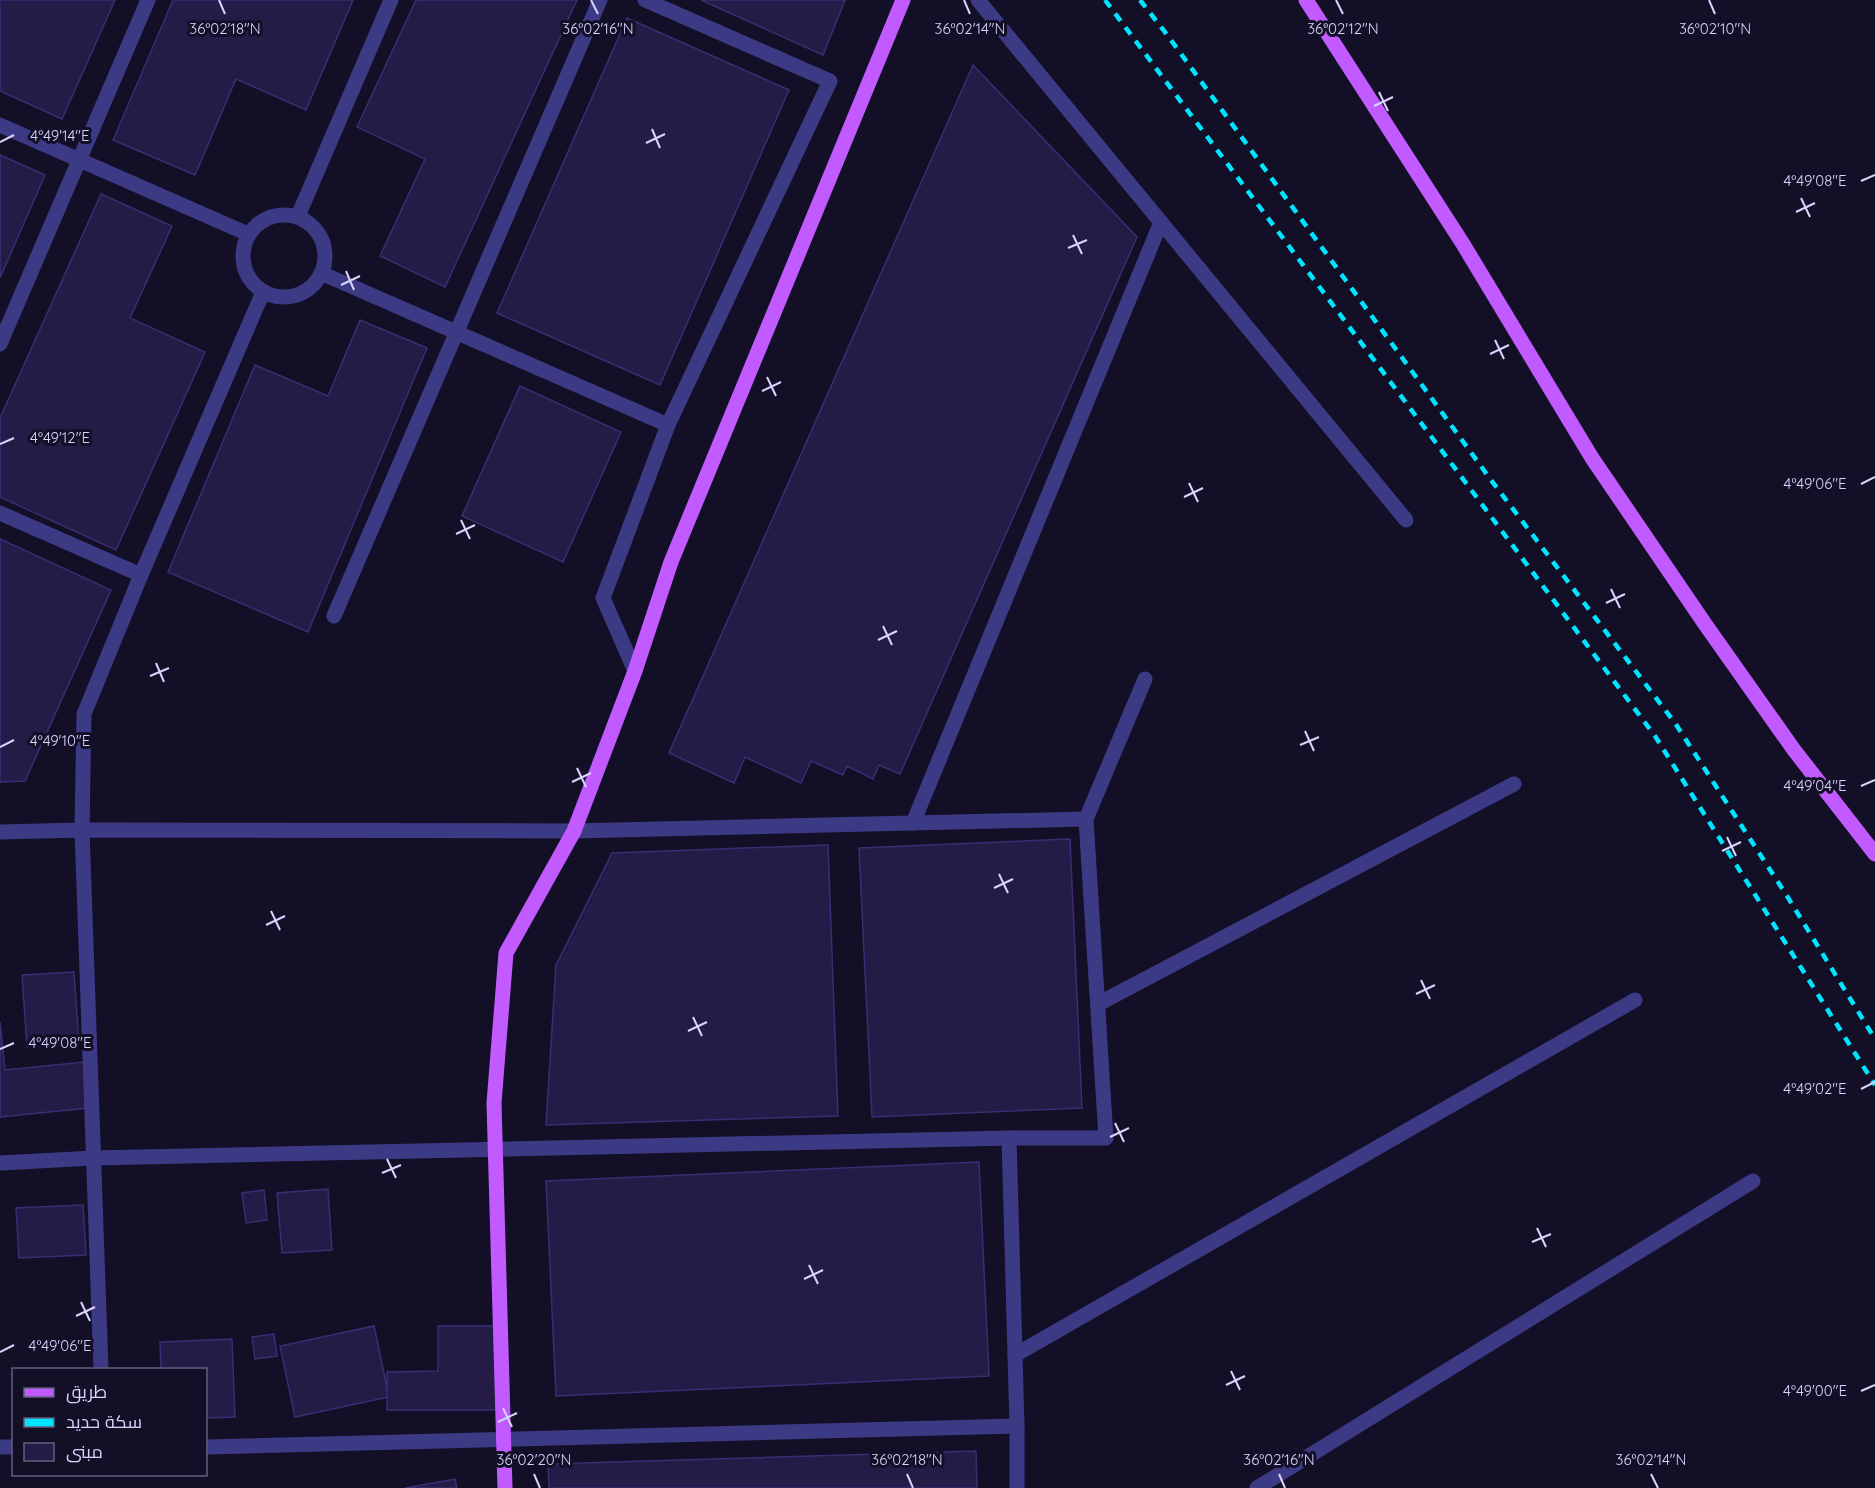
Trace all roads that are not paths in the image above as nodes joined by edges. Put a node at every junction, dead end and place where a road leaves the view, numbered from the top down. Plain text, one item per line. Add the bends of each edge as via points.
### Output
1 (148, 0) edge
2 (391, 0) edge
3 (600, 0) edge
4 (645, 0) edge
5 (903, 0) edge
6 (978, 0) edge
7 (1306, 0) edge
8 (0, 125) edge
9 (79, 160) junction
10 (298, 216) junction
11 (1161, 222) junction
12 (248, 234) junction
13 (321, 273) junction
14 (263, 292) junction
15 (456, 333) junction
16 (0, 344) edge
17 (668, 425) junction
18 (0, 513) edge
19 (1406, 520) dead end
20 (141, 575) junction
21 (334, 616) dead end
22 (635, 671) junction
23 (1145, 679) dead end
24 (1514, 784) dead end
25 (1086, 819) junction
26 (913, 823) junction
27 (82, 830) junction
28 (574, 831) junction
29 (0, 832) edge
30 (1875, 854) edge
31 (1635, 1000) dead end
32 (1098, 1004) junction
33 (1009, 1138) junction
34 (496, 1150) junction
35 (94, 1158) junction
36 (0, 1163) edge
37 (1753, 1181) dead end
38 (1015, 1355) junction
39 (101, 1368) edge
40 (1017, 1426) junction
41 (504, 1440) junction
42 (207, 1447) edge
43 (505, 1488) edge
44 (1017, 1488) edge
45 (1257, 1488) edge

1 - 9 street
2 - 10 street
3 - 15 street
4 - 17 street via 830,81
5 - 22 main road via 671,562
6 - 11 street
7 - 30 main road via 1463,244 1592,458 1705,624
8 - 9 street
9 - 12 street
9 - 16 street
10 - 12 street via 272,215
10 - 13 street via 315,228 324,244
11 - 19 street
11 - 26 street
12 - 14 street via 243,249 244,267
13 - 14 street via 304,292 286,297
13 - 15 street
14 - 20 street
15 - 17 street
15 - 21 street
17 - 22 street via 603,598
18 - 20 street
20 - 27 street via 84,714
22 - 28 main road
23 - 25 street
24 - 32 street
25 - 26 street
25 - 32 street
26 - 28 street
27 - 28 street
27 - 29 street
27 - 35 street
28 - 34 main road via 506,953 494,1103
31 - 38 street
32 - 33 street via 1106,1138
33 - 34 street
33 - 38 street
34 - 35 street
34 - 41 main road
35 - 36 street
35 - 39 street
37 - 45 street
38 - 40 street
40 - 41 street
40 - 44 street
41 - 42 street
41 - 43 main road

